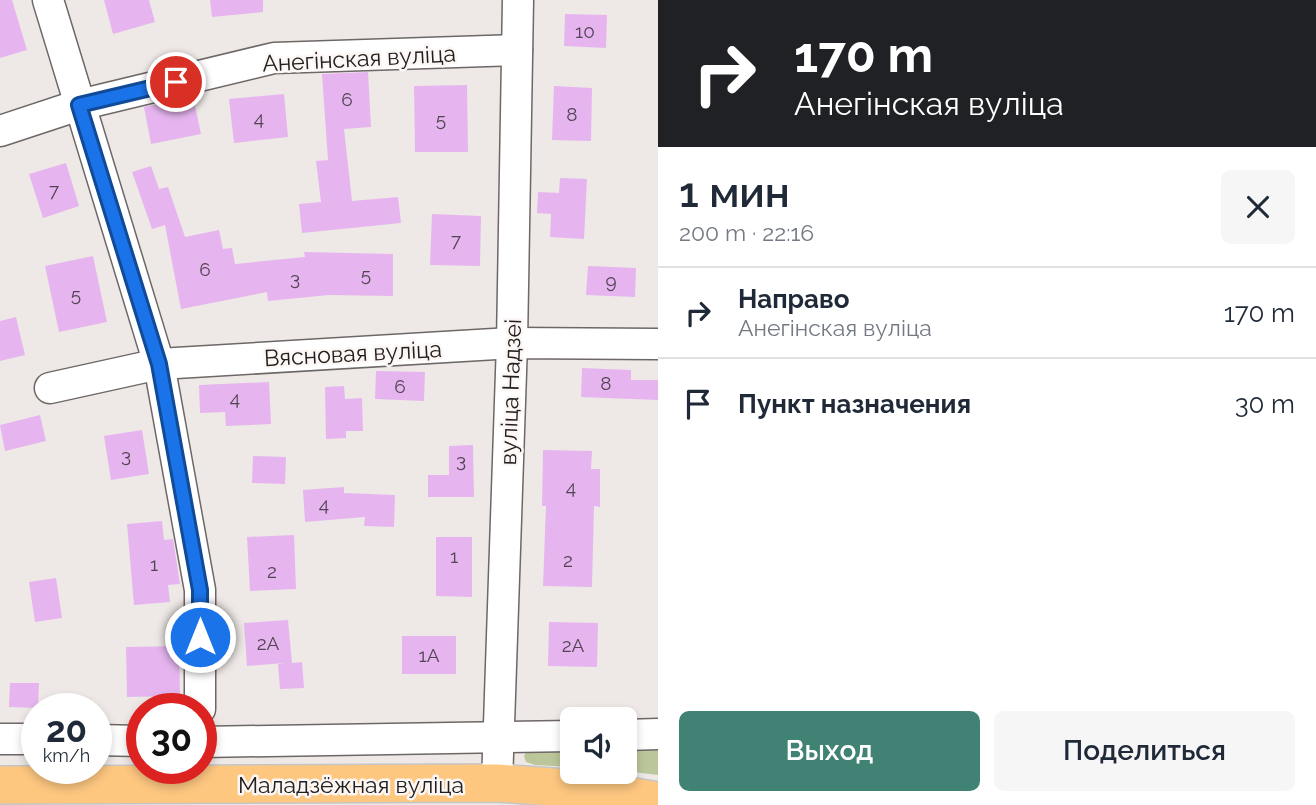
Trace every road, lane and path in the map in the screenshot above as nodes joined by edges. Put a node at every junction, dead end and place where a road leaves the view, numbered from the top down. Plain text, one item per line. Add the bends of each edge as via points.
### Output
1 (48, 0) edge
2 (517, 0) edge
3 (517, 50) junction
4 (79, 105) junction
5 (0, 131) edge
6 (512, 343) junction
7 (658, 344) edge
8 (159, 364) junction
9 (50, 388) dead end
10 (200, 693) edge
11 (658, 734) edge
12 (637, 735) edge
13 (560, 737) edge
14 (499, 738) junction
15 (0, 739) edge
16 (21, 739) edge
17 (217, 742) edge
18 (497, 783) junction
19 (0, 785) edge
20 (658, 801) edge

1 - 4 street
2 - 3 street, вуліца Надзеі
3 - 4 street, Анегінская вуліца via 274,58
3 - 6 street, вуліца Надзеі
4 - 5 street, Анегінская вуліца
4 - 8 street
6 - 7 street, Вясновая вуліца
6 - 8 street, Вясновая вуліца
6 - 14 street, вуліца Надзеі
8 - 9 street, Вясновая вуліца
8 - 10 street via 200,590
11 - 12 street
13 - 14 street
14 - 17 street
14 - 18 street, вуліца Надзеі
15 - 16 street
18 - 19 main road, Маладзёжная вуліца
18 - 20 main road, Маладзёжная вуліца via 595,790

